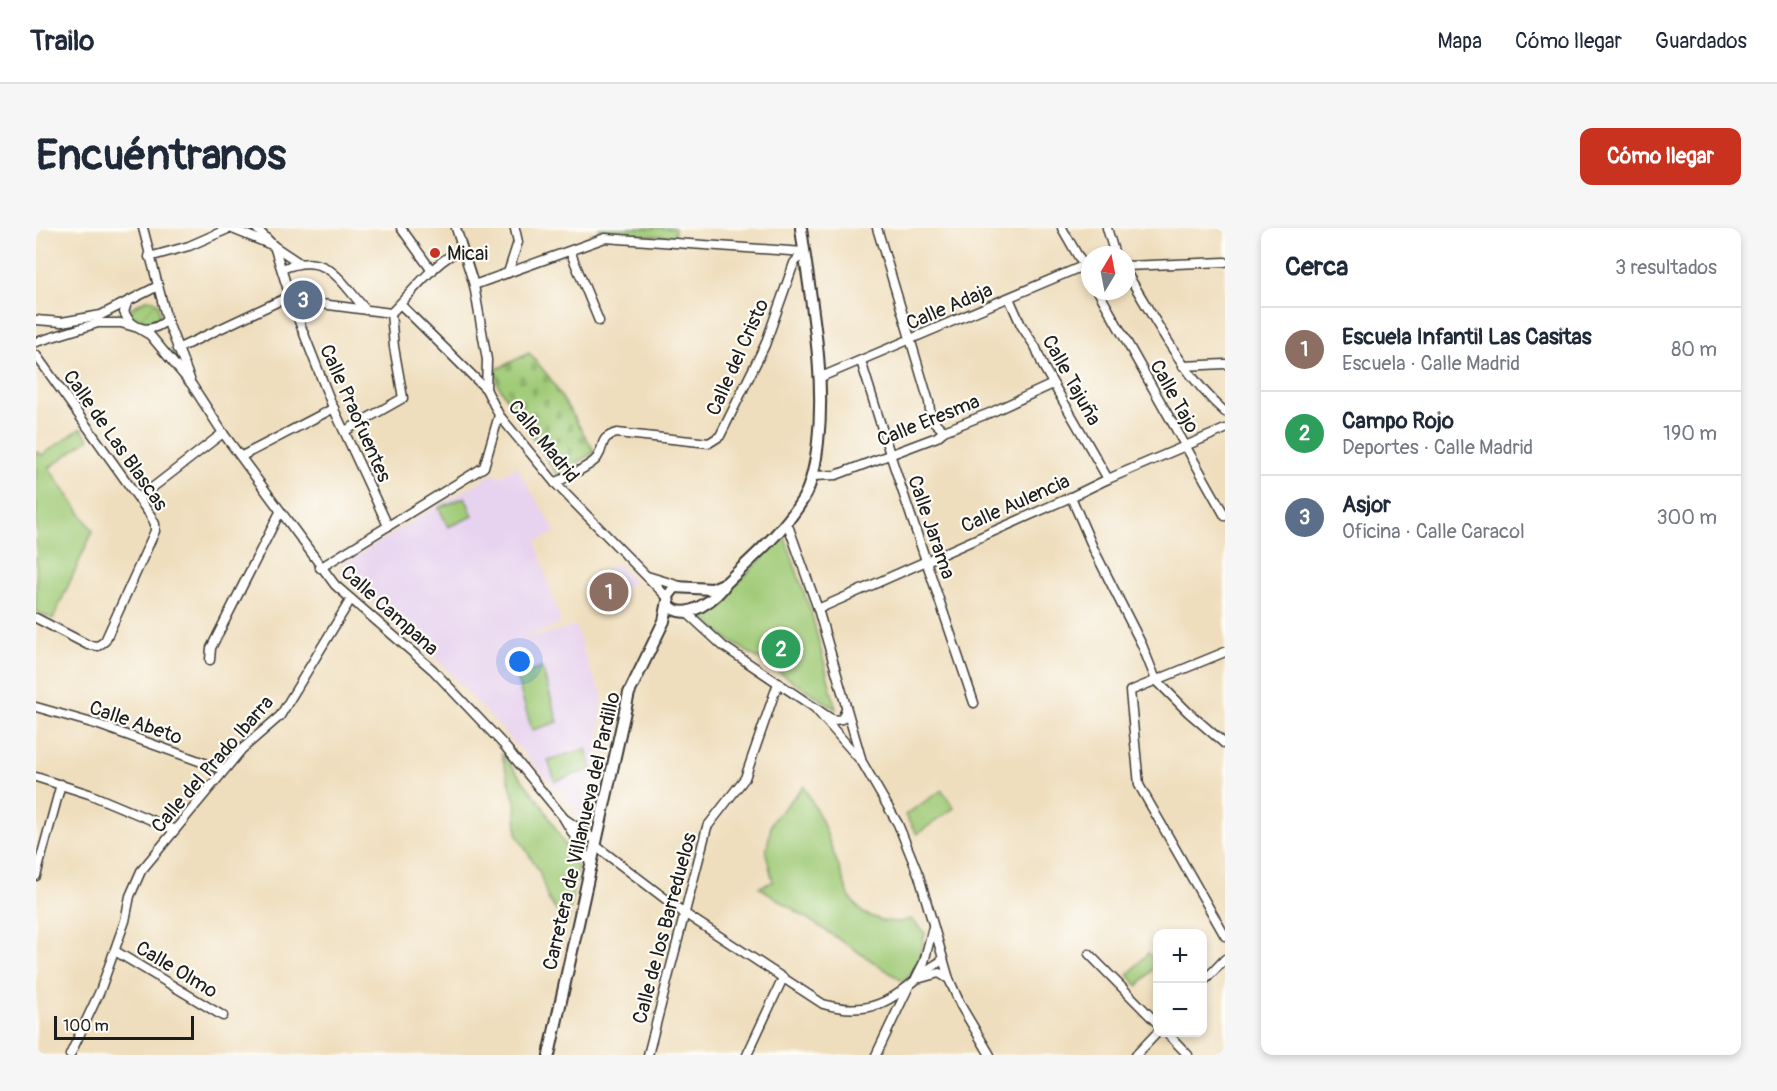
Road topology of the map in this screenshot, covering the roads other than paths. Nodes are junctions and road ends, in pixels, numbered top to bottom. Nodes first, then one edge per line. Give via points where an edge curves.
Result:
1 (143, 228) edge
2 (230, 228) edge
3 (256, 228) edge
4 (401, 228) edge
5 (456, 228) edge
6 (801, 228) edge
7 (877, 228) edge
8 (1062, 228) edge
9 (1107, 228) edge
10 (515, 229) edge
11 (247, 231) edge
12 (274, 246) junction
13 (1110, 246) edge
14 (462, 250) junction
15 (570, 251) junction
16 (804, 252) junction
17 (1081, 255) edge
18 (149, 256) junction
19 (298, 262) junction
20 (1225, 262) edge
21 (1135, 266) edge
22 (1081, 267) edge
23 (282, 269) junction
24 (432, 271) junction
25 (508, 273) junction
26 (474, 285) junction
27 (158, 286) junction
28 (1135, 287) edge
29 (290, 296) junction
30 (1009, 298) junction
31 (1103, 300) edge
32 (127, 303) junction
33 (400, 304) junction
34 (293, 306) junction
35 (366, 310) junction
36 (391, 314) junction
37 (36, 320) edge
38 (167, 320) junction
39 (599, 321) dead end
40 (138, 328) junction
41 (910, 341) junction
42 (36, 342) edge
43 (177, 349) junction
44 (36, 355) edge
45 (861, 361) junction
46 (1225, 364) edge
47 (1184, 366) junction
48 (821, 377) junction
49 (1053, 384) junction
50 (192, 385) junction
51 (486, 389) junction
52 (334, 408) junction
53 (1225, 412) edge
54 (499, 415) junction
55 (1225, 429) edge
56 (345, 431) junction
57 (944, 431) junction
58 (223, 434) junction
59 (1184, 446) junction
60 (890, 454) junction
61 (242, 456) junction
62 (813, 476) junction
63 (1108, 478) junction
64 (555, 483) junction
65 (1071, 497) junction
66 (139, 498) junction
67 (280, 512) junction
68 (1225, 516) edge
69 (786, 523) junction
70 (388, 526) junction
71 (926, 561) junction
72 (320, 568) junction
73 (646, 576) junction
74 (726, 583) junction
75 (688, 587) junction
76 (351, 598) junction
77 (668, 599) junction
78 (818, 609) junction
79 (686, 611) junction
80 (36, 618) edge
81 (664, 621) junction
82 (1225, 651) edge
83 (210, 660) dead end
84 (1156, 680) junction
85 (778, 683) junction
86 (974, 703) dead end
87 (36, 707) edge
88 (814, 707) junction
89 (846, 709) junction
90 (1225, 744) edge
91 (862, 762) junction
92 (224, 770) junction
93 (36, 777) edge
94 (61, 784) junction
95 (562, 817) junction
96 (175, 830) junction
97 (597, 844) junction
98 (592, 866) junction
99 (36, 876) edge
100 (684, 913) junction
101 (933, 925) junction
102 (1225, 936) edge
103 (115, 951) junction
104 (1089, 954) dead end
105 (942, 959) junction
106 (1225, 959) edge
107 (924, 962) junction
108 (783, 978) junction
109 (949, 979) junction
110 (1207, 979) edge
111 (912, 983) junction
112 (879, 1005) junction
113 (223, 1016) dead end
114 (896, 1017) junction
115 (1153, 1019) edge
116 (1153, 1037) edge
117 (1171, 1037) edge
118 (70, 1055) edge
119 (549, 1055) edge
120 (648, 1055) edge
121 (747, 1055) edge
122 (876, 1055) edge
123 (990, 1055) edge
124 (1136, 1055) edge
125 (1188, 1055) edge

1 - 18 street
2 - 11 street
2 - 18 street via 189,246
3 - 12 street
4 - 24 street
5 - 14 street, Calle Madrid
6 - 16 street
7 - 41 street
8 - 17 street
9 - 13 street
10 - 25 street via 518,242
11 - 12 street
12 - 19 street
12 - 23 street, Calle Praofuentes
14 - 24 street
14 - 26 street, Calle Madrid
15 - 16 street via 605,238
15 - 25 street
15 - 39 street
16 - 48 street
16 - 64 street, Calle del Cristo via 794,263 765,345 720,436 709,443 617,433 602,443 596,460
18 - 27 street
19 - 23 street
19 - 35 street via 317,263 333,273
20 - 21 street
22 - 30 street, Calle Adaja
23 - 29 street, Calle Praofuentes
24 - 33 street
25 - 26 street
26 - 51 street, Calle Madrid via 487,360
27 - 32 street
27 - 38 street
28 - 47 street
29 - 34 street, Calle Praofuentes
29 - 43 street
30 - 41 street, Calle Adaja
30 - 49 street, Calle Tajuña
31 - 59 street, Calle Tajo
32 - 37 street via 100,315 62,322
32 - 40 street via 127,320
33 - 36 street
33 - 51 street
34 - 35 street via 321,304
34 - 52 street, Calle Praofuentes
35 - 36 street
36 - 56 street via 404,398
38 - 40 street via 155,329
38 - 43 street
40 - 42 street via 98,323
40 - 50 street via 150,335
41 - 45 street, Calle Adaja
41 - 57 street via 931,419
43 - 50 street
44 - 66 street, Calle de Las Blascas
45 - 48 street, Calle Adaja
45 - 60 street, Calle Jarama
46 - 47 street
47 - 53 street
48 - 62 street via 821,419
49 - 57 street, Calle Eresma
49 - 63 street, Calle Tajuña
50 - 58 street, Calle Campana
51 - 54 street, Calle Madrid
52 - 56 street, Calle Praofuentes
52 - 61 street
54 - 64 street, Calle Madrid
54 - 70 street via 484,467
55 - 59 street, Calle Aulencia
56 - 70 street, Calle Praofuentes
57 - 60 street, Calle Eresma
58 - 61 street, Calle Campana
58 - 66 street
59 - 63 street, Calle Aulencia
59 - 68 street, Calle Tajo
60 - 62 street, Calle Eresma via 836,475
60 - 71 street, Calle Jarama
61 - 67 street, Calle Campana
62 - 69 street via 804,498
63 - 65 street, Calle Aulencia
64 - 73 street, Calle Madrid
65 - 71 street, Calle Aulencia
65 - 84 street
66 - 80 street, Calle de Las Blascas via 155,524 155,531 105,641 98,646 88,645
67 - 72 street, Calle Campana
67 - 83 street via 211,648
69 - 74 street
69 - 78 street
70 - 72 street
71 - 78 street, Calle Aulencia
71 - 86 street, Calle Jarama
72 - 76 street, Calle Campana
73 - 75 street
73 - 77 street, Calle Madrid
74 - 75 street via 712,589
74 - 79 street via 709,601
75 - 77 street via 673,588
75 - 79 street via 698,598 696,605
76 - 92 street, Calle del Prado Ibarra via 280,716
76 - 95 street, Calle Campana via 433,670 503,744
77 - 79 street via 672,609
77 - 81 street, Carretera de Villanueva del Pardillo
78 - 89 street
79 - 81 street
79 - 85 street via 723,646
81 - 97 street, Carretera de Villanueva del Pardillo via 629,693
82 - 84 street
84 - 90 street
84 - 102 street via 1130,691 1139,785
85 - 88 street
85 - 100 street, Calle de los Barreduelos via 745,778 707,827
87 - 92 street, Calle Abeto
88 - 89 street via 835,720 843,717
88 - 91 street
89 - 91 street
91 - 101 street via 898,824
92 - 96 street, Calle del Prado Ibarra
93 - 94 street
94 - 96 street
94 - 99 street
95 - 97 street
95 - 98 street
96 - 103 street, Calle del Prado Ibarra via 141,871
97 - 98 street, Carretera de Villanueva del Pardillo
97 - 100 street
98 - 119 street, Carretera de Villanueva del Pardillo
100 - 108 street
100 - 120 street, Calle de los Barreduelos
101 - 105 street
101 - 107 street
103 - 113 street, Calle Olmo
103 - 118 street, Calle del Prado Ibarra
104 - 115 street
105 - 107 street via 934,957
105 - 109 street
105 - 111 street
106 - 110 street
107 - 111 street
108 - 112 street via 823,1004 856,1010
108 - 121 street
109 - 111 street via 939,973
109 - 123 street
111 - 112 street
111 - 114 street
112 - 114 street
114 - 122 street
116 - 124 street
117 - 125 street

